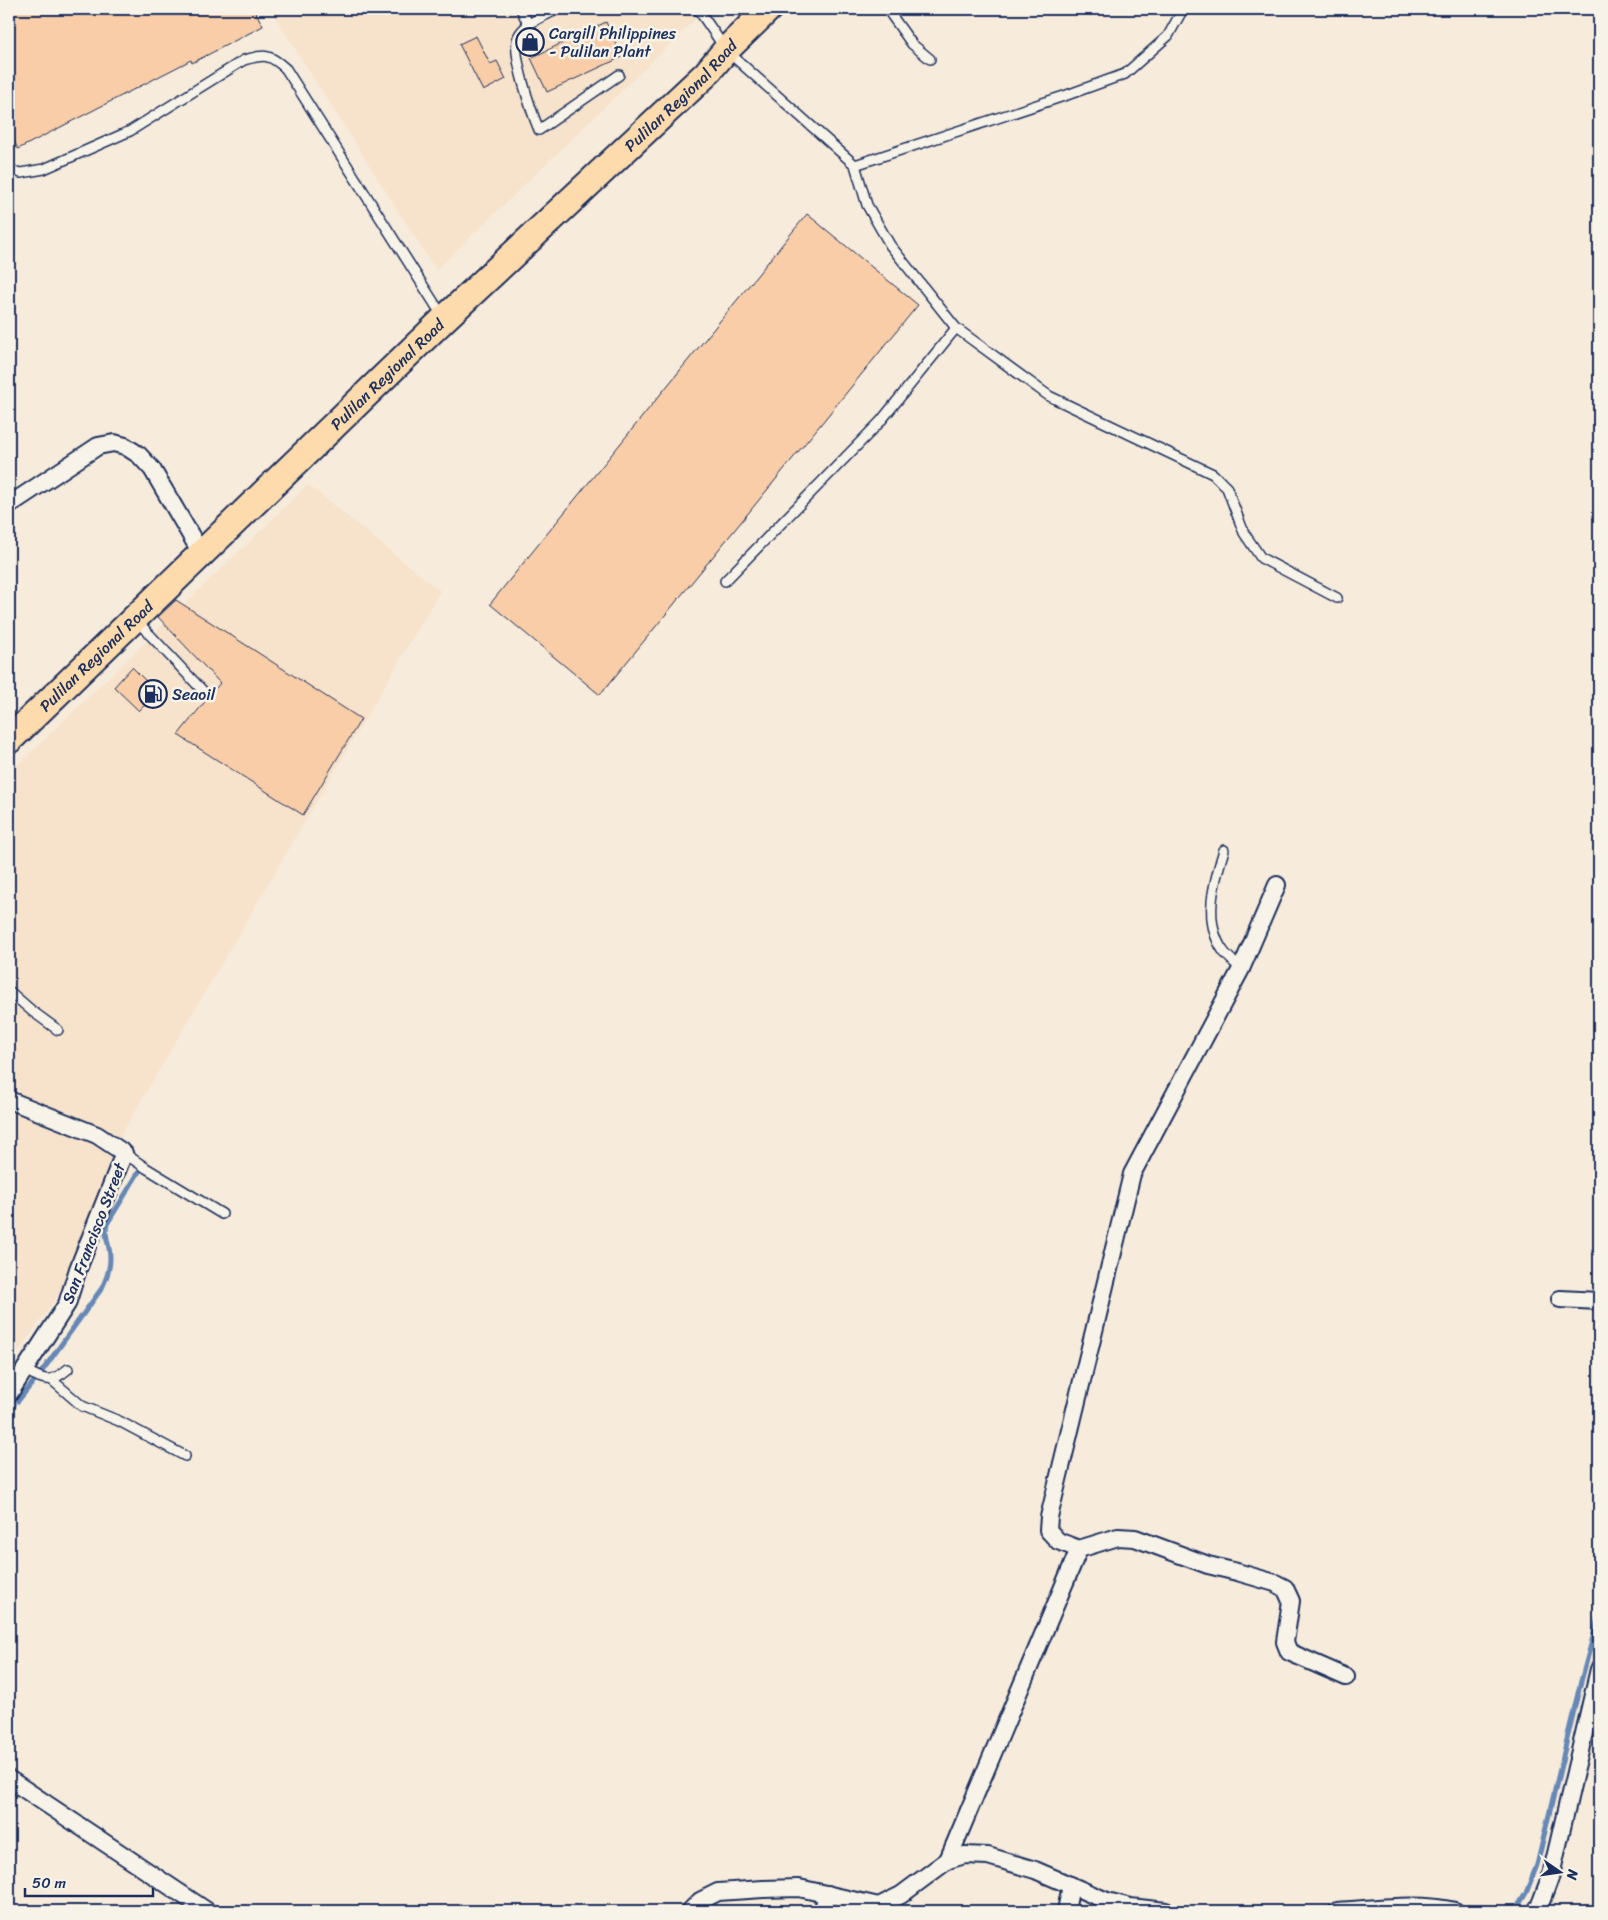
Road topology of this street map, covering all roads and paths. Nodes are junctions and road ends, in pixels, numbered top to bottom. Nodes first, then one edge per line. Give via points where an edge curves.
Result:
1 (521, 9) edge
2 (558, 9) edge
3 (698, 9) edge
4 (768, 9) edge
5 (887, 9) edge
6 (1183, 9) edge
7 (528, 24) junction
8 (726, 50) junction
9 (930, 59) dead end
10 (619, 75) dead end
11 (855, 166) junction
12 (9, 170) edge
13 (444, 319) junction
14 (956, 328) junction
15 (9, 505) edge
16 (201, 553) junction
17 (725, 581) dead end
18 (1337, 598) dead end
19 (135, 619) junction
20 (204, 692) dead end
21 (9, 740) edge
22 (1224, 850) dead end
23 (1277, 885) dead end
24 (1241, 969) junction
25 (9, 991) edge
26 (58, 1030) dead end
27 (9, 1100) edge
28 (124, 1153) junction
29 (222, 1214) dead end
30 (1560, 1299) dead end
31 (1599, 1300) edge
32 (68, 1369) dead end
33 (25, 1370) junction
34 (52, 1380) junction
35 (9, 1394) edge
36 (185, 1456) dead end
37 (1079, 1549) junction
38 (1599, 1668) edge
39 (1346, 1676) dead end
40 (9, 1779) edge
41 (948, 1860) junction
42 (1071, 1886) junction
43 (828, 1894) junction
44 (207, 1911) edge
45 (690, 1911) edge
46 (822, 1911) edge
47 (1066, 1911) edge
48 (1166, 1911) edge
49 (1337, 1911) edge
50 (1455, 1911) edge
51 (1536, 1911) edge

1 - 7 lane
2 - 7 lane
3 - 8 lane
4 - 8 main road, Pulilan Regional Road
5 - 9 lane via 912,44
6 - 11 lane via 1168,36 1125,74
7 - 10 lane via 518,38 518,49 525,93 539,130
8 - 11 lane
8 - 13 main road, Pulilan Regional Road via 706,74
11 - 14 lane via 867,205 890,245
12 - 13 lane via 21,173 44,169 130,131 244,60 258,56 274,57 286,69
13 - 16 main road, Pulilan Regional Road
14 - 17 lane via 880,422
14 - 18 lane via 1049,396 1213,474 1227,488 1244,533 1261,558
15 - 16 street via 92,449 114,443 139,455 152,469
16 - 19 main road, Pulilan Regional Road
19 - 20 lane
19 - 21 main road, Pulilan Regional Road
22 - 24 lane via 1211,906 1215,931 1224,951
23 - 24 street
24 - 37 street via 1132,1174 1049,1518 1048,1530 1058,1541
25 - 26 lane
27 - 28 street, San Francisco Street via 97,1135
28 - 29 lane
28 - 33 street, San Francisco Street via 67,1304
30 - 31 street
32 - 34 lane
33 - 34 lane
33 - 35 street, San Francisco Street
34 - 36 lane via 82,1406 119,1421
37 - 39 street via 1118,1537 1135,1538 1208,1566 1275,1583 1285,1588 1290,1600 1285,1642 1289,1652
37 - 41 street
38 - 51 street via 1551,1875
40 - 44 street
41 - 42 street via 965,1855 988,1856
41 - 43 street via 901,1895 878,1906
42 - 47 street
42 - 48 street via 1107,1901
43 - 45 street via 799,1888 718,1892 700,1901
43 - 46 street
49 - 50 street via 1403,1907

